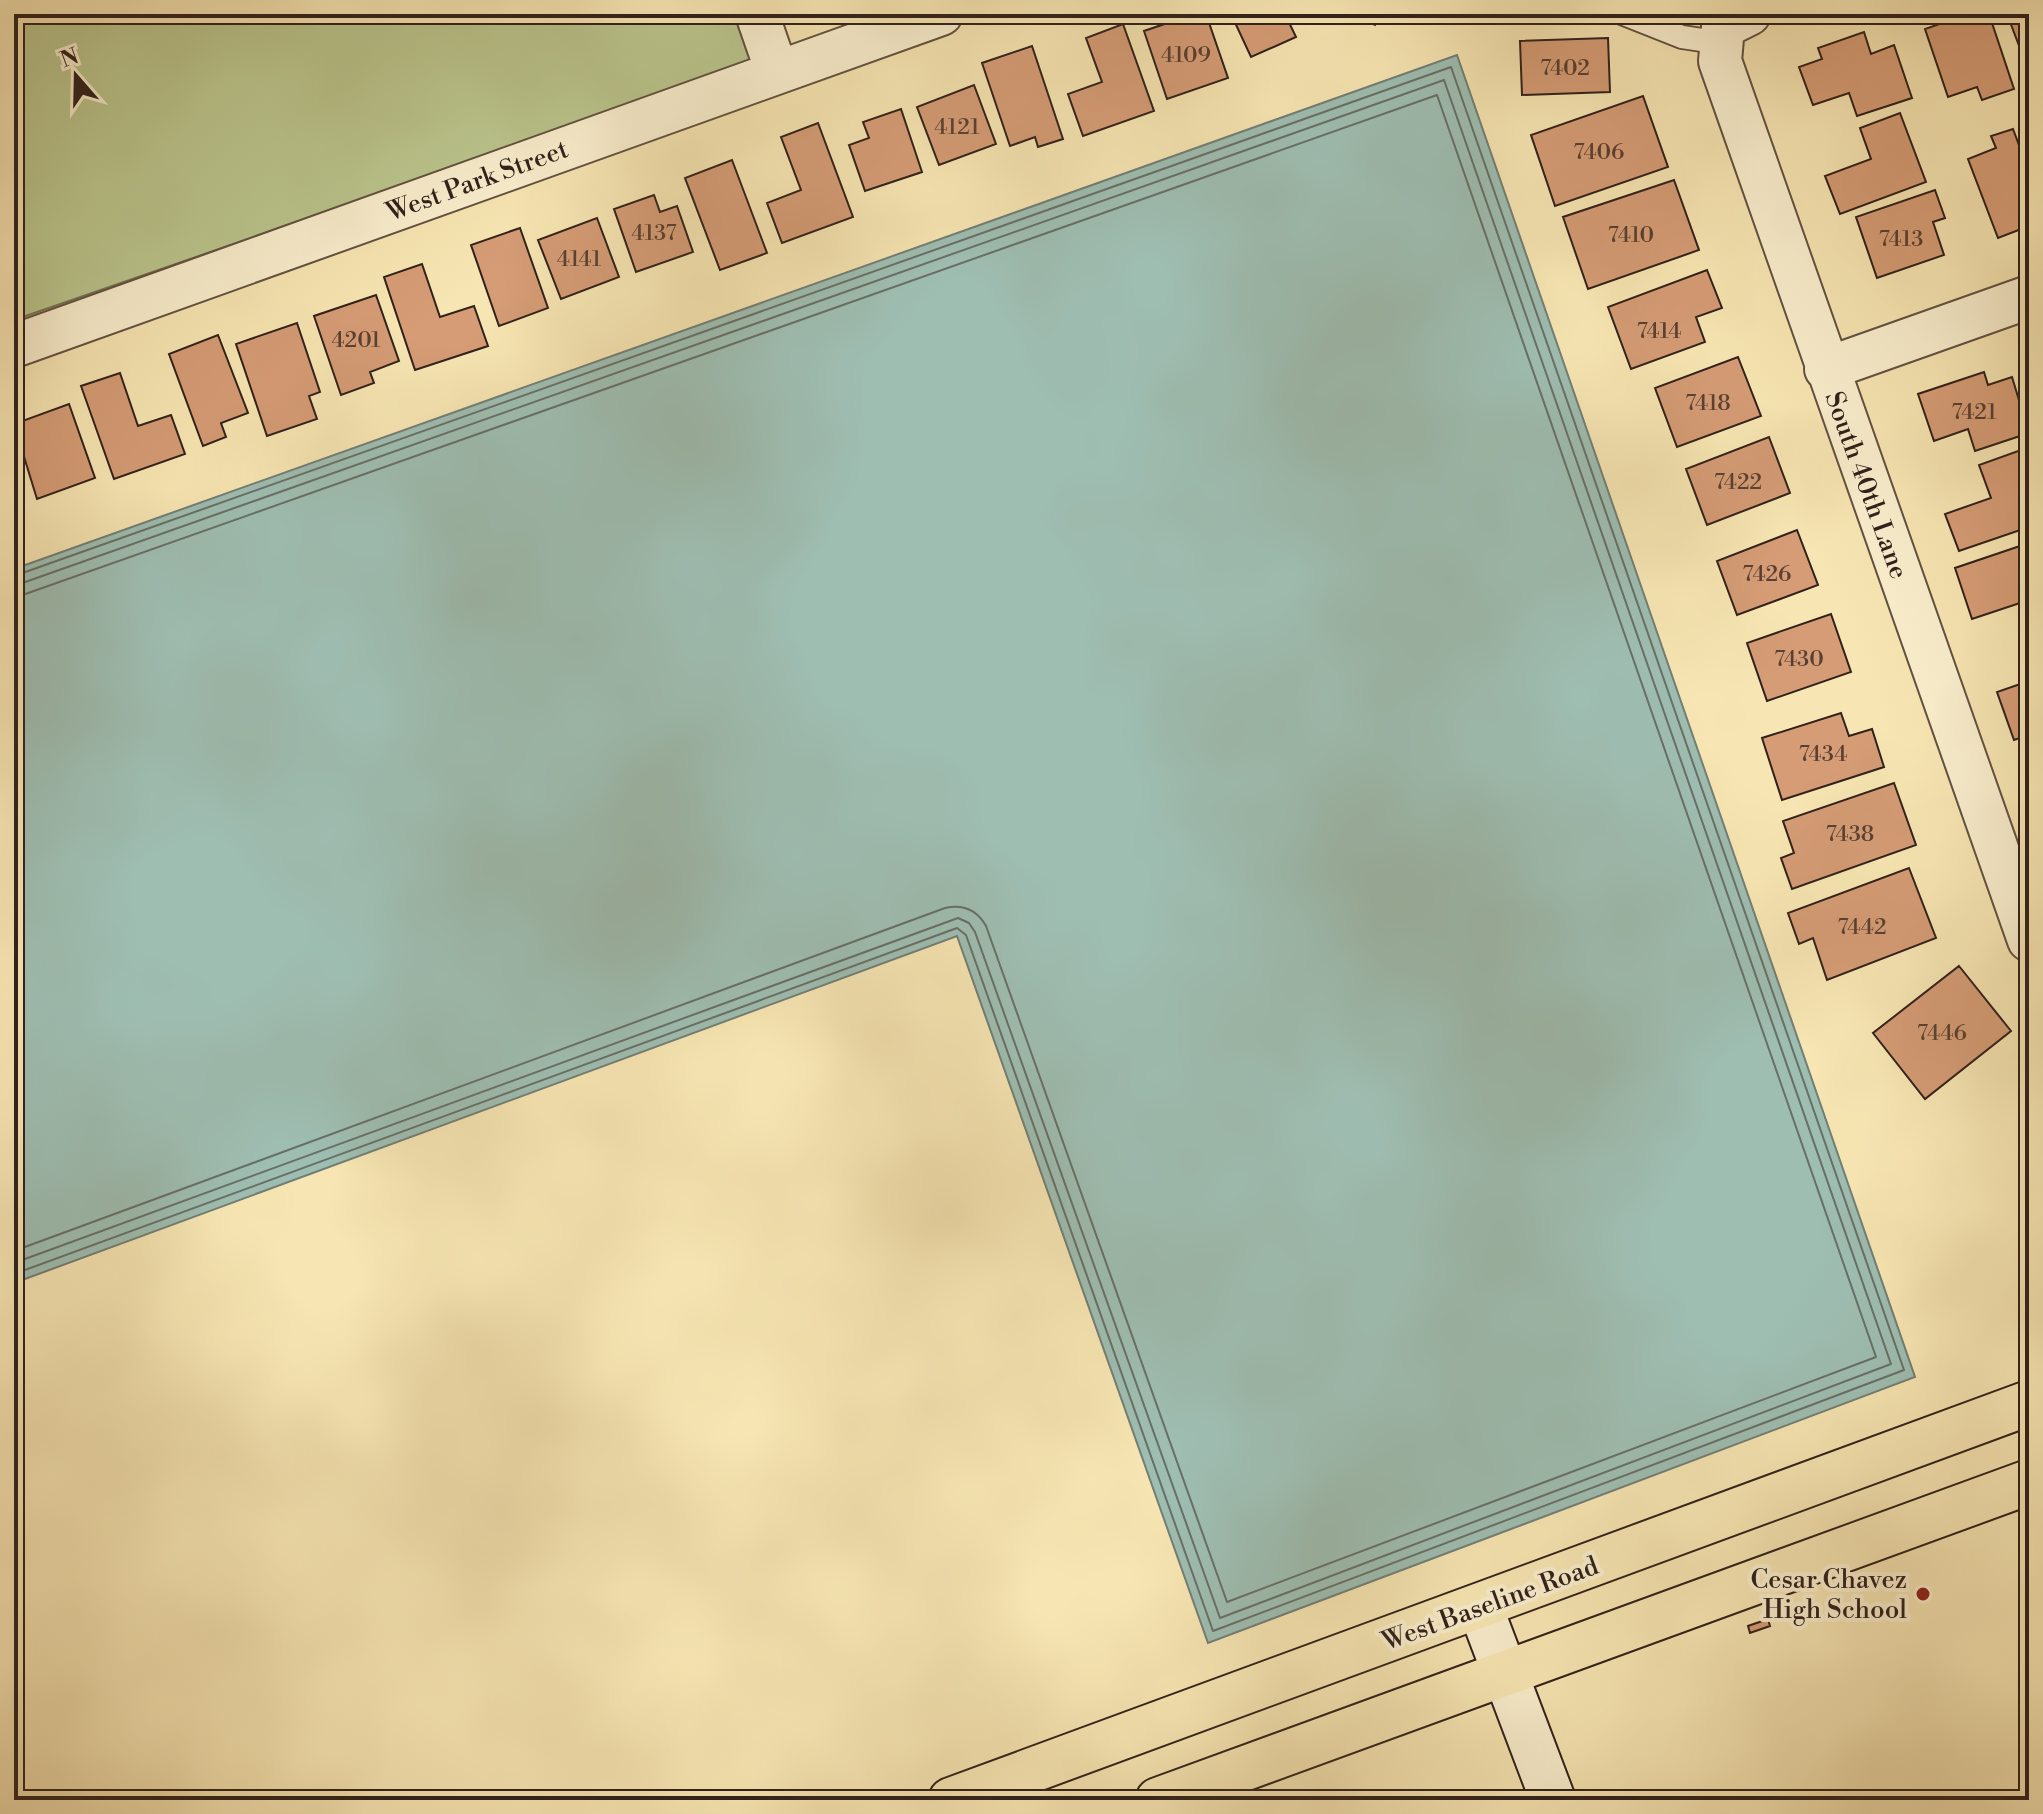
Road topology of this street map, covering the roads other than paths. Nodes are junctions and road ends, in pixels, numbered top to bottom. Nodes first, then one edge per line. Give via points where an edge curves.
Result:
1 (757, 14) edge
2 (941, 14) edge
3 (1624, 14) edge
4 (1732, 28) edge
5 (777, 72) junction
6 (2029, 297) edge
7 (14, 346) edge
8 (1826, 369) junction
9 (2029, 940) edge
10 (2029, 1403) edge
11 (2029, 1482) edge
12 (1480, 1607) junction
13 (1504, 1672) junction
14 (951, 1800) edge
15 (1158, 1800) edge
16 (1553, 1800) edge

1 - 5 street
2 - 5 street, West Park Street
3 - 4 lane via 1682,37
4 - 8 street, South 40th Lane via 1720,61
5 - 7 street, West Park Street
6 - 8 street
8 - 9 street, South 40th Lane
10 - 12 main road, West Baseline Road
11 - 13 main road
12 - 13 street
12 - 14 main road, West Baseline Road
13 - 15 main road
13 - 16 street

